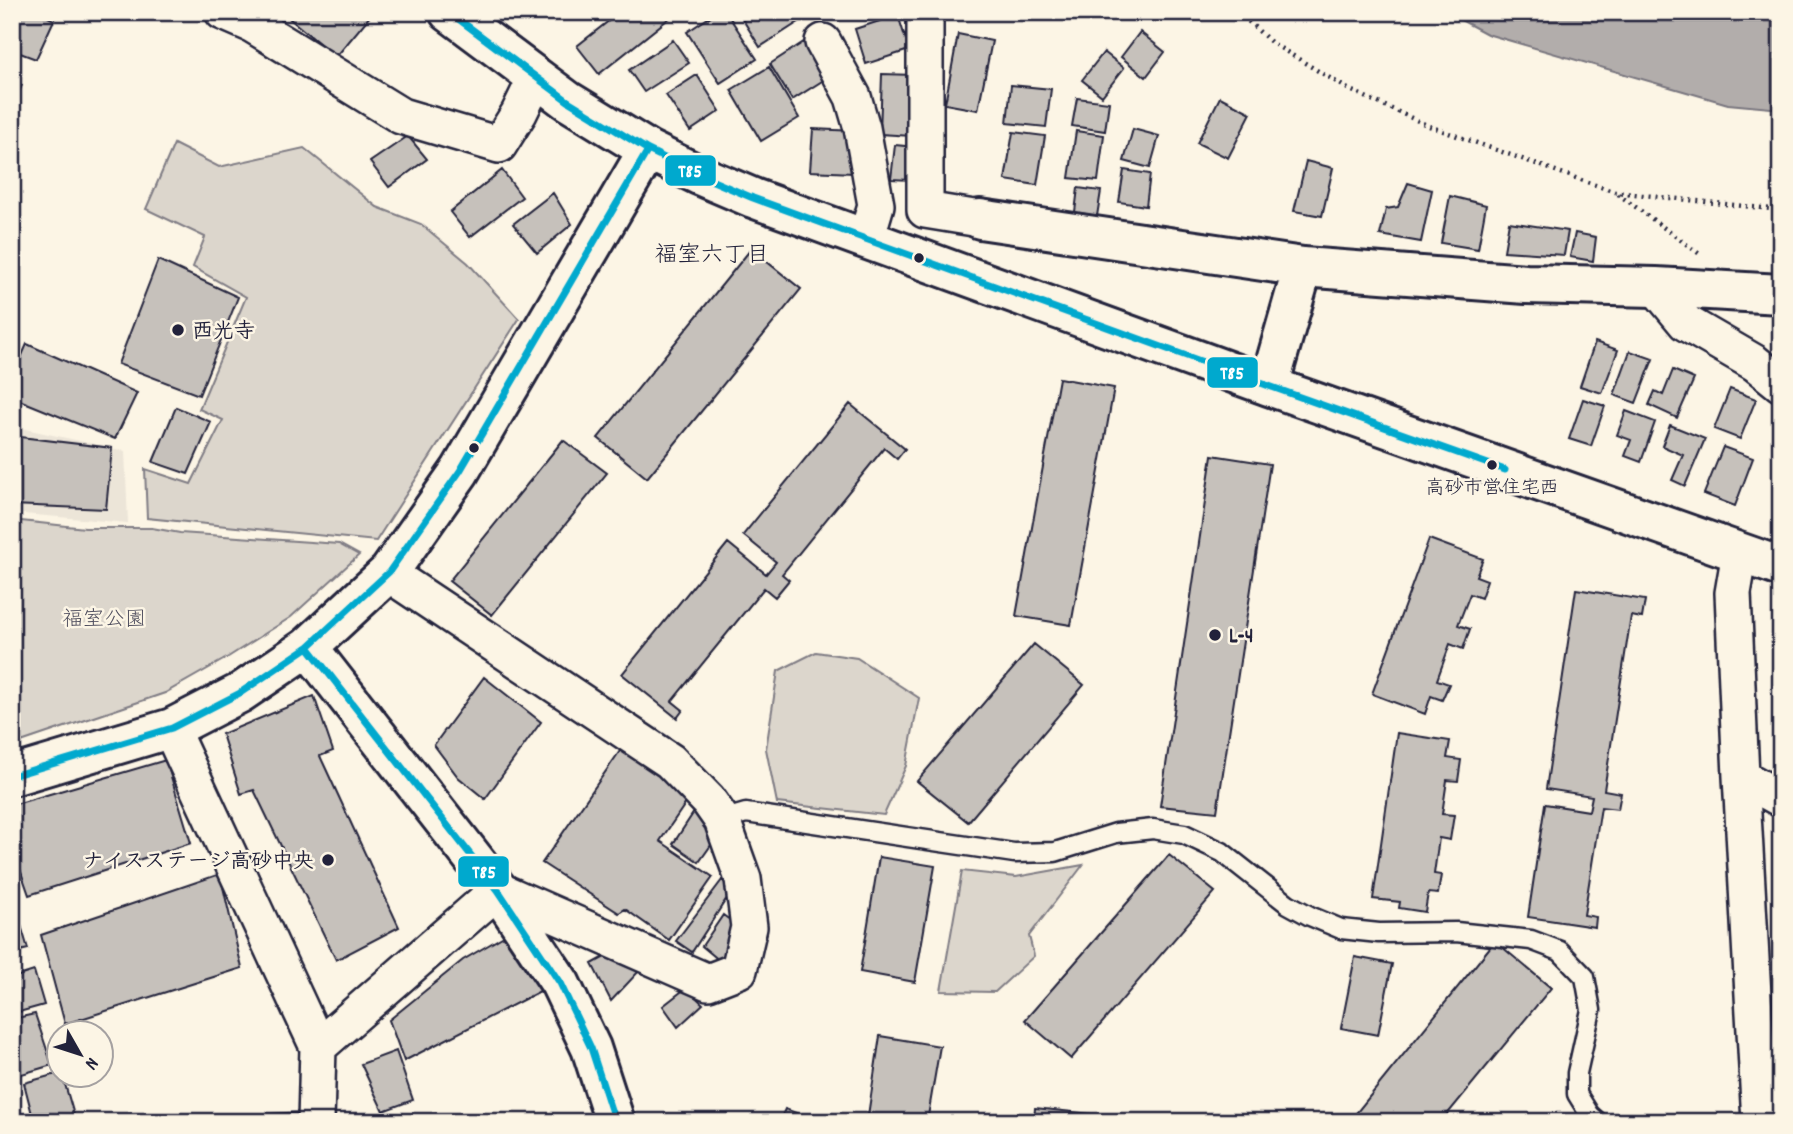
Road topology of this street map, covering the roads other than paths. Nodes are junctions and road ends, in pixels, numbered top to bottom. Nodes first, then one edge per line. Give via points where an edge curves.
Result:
1 (223, 12) edge
2 (449, 12) edge
3 (925, 12) edge
4 (823, 43) dead end
5 (536, 78) junction
6 (648, 150) junction
7 (980, 219) joint
8 (866, 239) junction
9 (1303, 268) junction
10 (1656, 287) junction
11 (1781, 294) edge
12 (1781, 384) edge
13 (1269, 386) junction
14 (1740, 552) junction
15 (1781, 567) edge
16 (389, 572) junction
17 (309, 648) junction
18 (172, 728) junction
19 (12, 776) edge
20 (1741, 777) junction
21 (1781, 799) edge
22 (722, 820) junction
23 (498, 890) junction
24 (318, 1046) junction
25 (316, 1122) edge
26 (615, 1122) edge
27 (1598, 1122) edge
28 (1760, 1122) edge

1 - 5 street via 253,25 401,116 499,145
2 - 5 street
3 - 7 street via 925,210
4 - 8 street via 853,97 862,128 876,205
5 - 6 street
6 - 8 street via 753,198
6 - 16 street via 460,471
7 - 9 street
8 - 13 street
9 - 10 street via 1526,284
9 - 13 street
10 - 11 street
10 - 12 street via 1686,323 1755,363
13 - 14 street
14 - 15 street
14 - 20 street via 1733,593
16 - 17 street
16 - 22 street via 670,761
17 - 18 street via 240,693
17 - 23 street
18 - 19 street
18 - 24 street
20 - 21 street
20 - 28 street
22 - 23 street via 743,879 748,927 739,970 708,982
22 - 27 lane via 747,813 1014,853 1055,852 1115,833 1153,829 1184,834 1222,852 1288,904 1341,929 1456,932 1531,940 1560,951 1585,977 1591,1010 1577,1094
23 - 24 street
23 - 26 street via 560,983 591,1048
24 - 25 street

